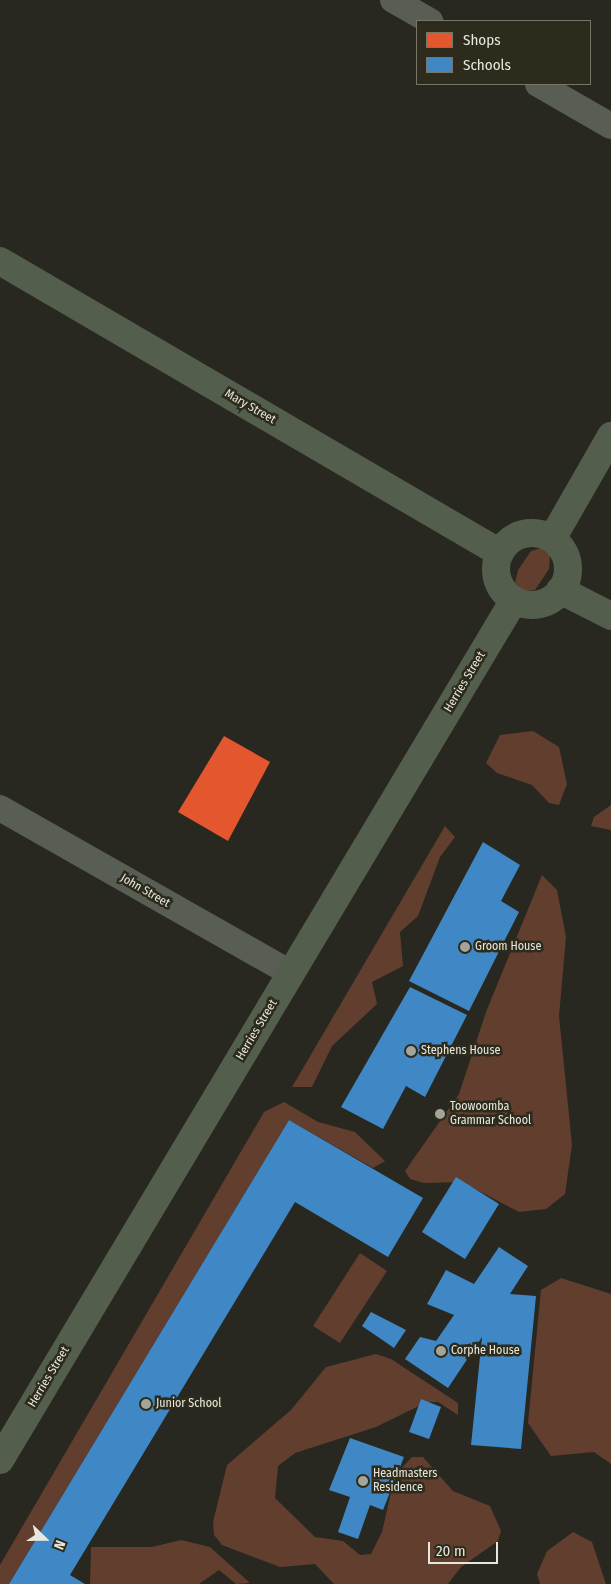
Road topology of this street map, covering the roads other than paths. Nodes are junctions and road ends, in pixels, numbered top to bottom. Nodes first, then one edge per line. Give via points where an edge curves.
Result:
1 (393, 0) edge
2 (428, 20) edge
3 (540, 85) edge
4 (611, 126) edge
5 (0, 261) edge
6 (611, 436) edge
7 (552, 538) junction
8 (500, 553) junction
9 (560, 590) junction
10 (514, 600) junction
11 (611, 616) edge
12 (0, 808) edge
13 (290, 973) junction
14 (0, 1460) edge

1 - 2 street
3 - 4 street
5 - 8 main road, Mary Street
6 - 7 main road
7 - 8 main road via 527,534 512,540
7 - 9 main road via 568,563
8 - 10 main road via 497,574
9 - 10 main road via 544,604
9 - 11 main road
10 - 13 main road, Herries Street
12 - 13 street, John Street
13 - 14 main road, Herries Street

